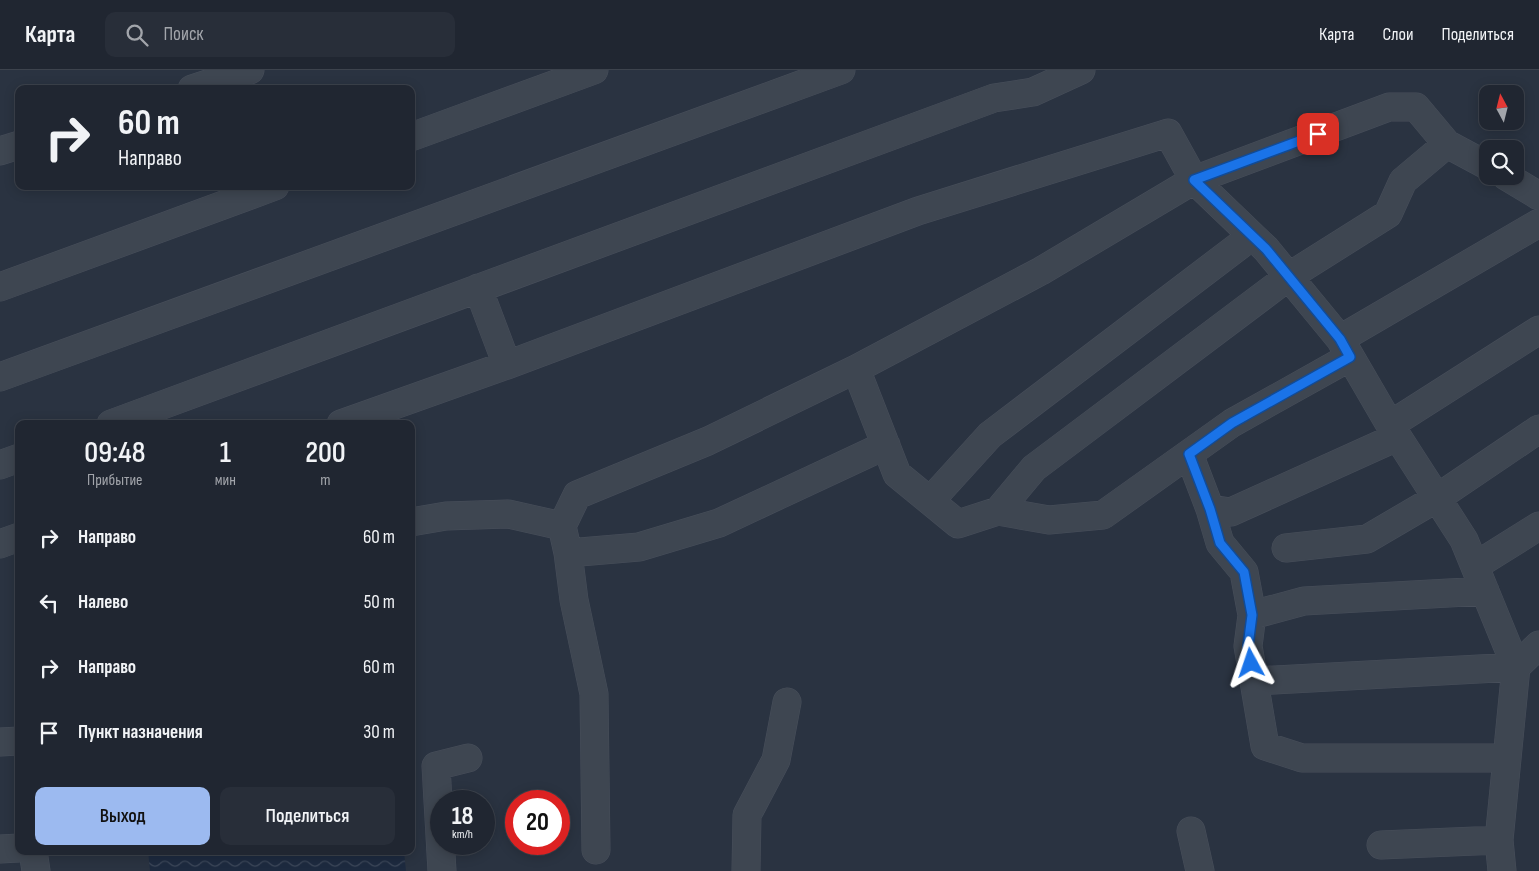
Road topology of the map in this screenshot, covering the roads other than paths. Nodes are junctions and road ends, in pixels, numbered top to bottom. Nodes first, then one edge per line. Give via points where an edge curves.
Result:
1 (250, 70) edge
2 (594, 70) edge
3 (841, 70) edge
4 (1081, 70) edge
5 (204, 85) edge
6 (415, 135) edge
7 (1447, 144) junction
8 (15, 146) edge
9 (0, 151) edge
10 (1479, 161) edge
11 (1194, 180) junction
12 (1521, 185) edge
13 (264, 190) edge
14 (1539, 196) edge
15 (1539, 223) edge
16 (1252, 236) junction
17 (1288, 277) junction
18 (0, 287) edge
19 (478, 288) junction
20 (1539, 330) edge
21 (1345, 348) junction
22 (507, 365) junction
23 (856, 369) junction
24 (0, 377) edge
25 (122, 420) edge
26 (352, 420) edge
27 (1539, 429) edge
28 (1393, 431) junction
29 (886, 445) junction
30 (1189, 454) junction
31 (15, 459) edge
32 (0, 465) edge
33 (1437, 498) junction
34 (930, 501) junction
35 (1210, 509) junction
36 (998, 511) junction
37 (415, 521) edge
38 (562, 526) junction
39 (1539, 526) edge
40 (15, 538) edge
41 (0, 544) edge
42 (1286, 548) dead end
43 (568, 553) junction
44 (1475, 566) junction
45 (1485, 591) junction
46 (1252, 615) junction
47 (1539, 645) edge
48 (1516, 666) junction
49 (1254, 681) junction
50 (787, 702) dead end
51 (15, 741) edge
52 (0, 742) edge
53 (468, 758) dead end
54 (1507, 758) junction
55 (1191, 830) dead end
56 (1499, 840) junction
57 (1381, 845) dead end
58 (15, 848) edge
59 (0, 849) edge
60 (596, 850) dead end
61 (34, 855) edge
62 (36, 871) edge
63 (442, 871) edge
64 (746, 871) edge
65 (1200, 871) edge
66 (1502, 871) edge

1 - 5 lane
2 - 6 lane
3 - 24 lane
4 - 19 lane via 1033,92 994,98
7 - 10 lane
7 - 11 lane via 1416,107 1389,107
7 - 17 lane via 1403,181 1388,214
8 - 9 lane
11 - 16 lane
11 - 22 lane via 1168,133 918,210
11 - 23 lane via 1041,272
12 - 14 lane
13 - 18 lane
15 - 21 lane
16 - 17 lane
16 - 34 lane via 990,435
17 - 21 lane
17 - 36 lane via 1034,468
19 - 22 lane
19 - 25 lane
20 - 28 lane
21 - 28 lane
21 - 30 lane
22 - 26 lane
23 - 29 lane
23 - 38 lane via 708,441 577,495
27 - 33 lane
28 - 33 lane
28 - 35 lane via 1231,512
29 - 34 lane via 897,474
29 - 43 lane via 719,523 639,547
30 - 35 lane
30 - 36 lane via 1102,515 1049,520
31 - 32 lane
33 - 42 lane via 1367,539
33 - 44 lane via 1464,540
34 - 36 lane via 958,524
35 - 46 lane via 1220,543 1244,572
37 - 38 lane via 446,516 508,514
38 - 43 lane
39 - 44 lane
40 - 41 lane
43 - 60 lane via 574,600 594,694
44 - 45 lane
45 - 46 lane via 1304,601
45 - 48 lane
46 - 49 lane via 1248,646
47 - 48 lane
48 - 49 lane
48 - 54 lane
49 - 54 lane via 1265,746 1302,758
50 - 64 lane via 776,760 747,815
51 - 52 lane
53 - 63 lane via 436,766
54 - 56 lane
55 - 65 lane
56 - 57 lane
56 - 66 lane
58 - 59 lane
61 - 62 lane

